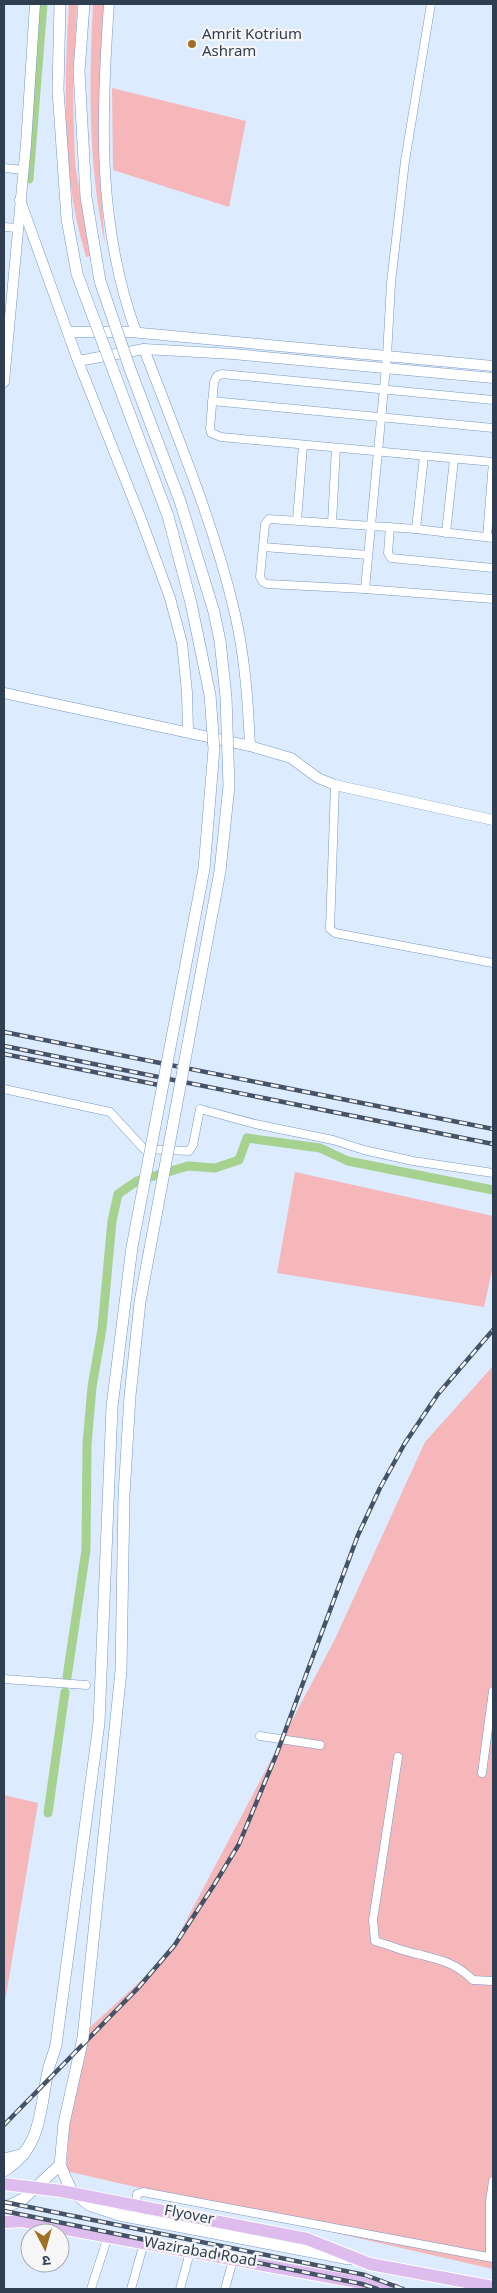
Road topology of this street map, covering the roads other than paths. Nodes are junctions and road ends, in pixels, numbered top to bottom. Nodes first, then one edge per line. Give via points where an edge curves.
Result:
1 (35, 4) edge
2 (60, 4) edge
3 (84, 4) edge
4 (110, 4) edge
5 (430, 4) edge
6 (4, 168) edge
7 (23, 170) junction
8 (20, 200) junction
9 (4, 227) edge
10 (18, 228) junction
11 (68, 332) junction
12 (136, 332) junction
13 (144, 349) junction
14 (387, 356) junction
15 (78, 361) junction
16 (4, 366) edge
17 (493, 366) edge
18 (386, 368) junction
19 (493, 378) edge
20 (4, 382) edge
21 (384, 389) junction
22 (493, 400) edge
23 (212, 401) junction
24 (381, 418) junction
25 (493, 428) edge
26 (303, 445) junction
27 (336, 448) junction
28 (378, 452) junction
29 (424, 456) junction
30 (454, 459) junction
31 (493, 462) edge
32 (297, 520) junction
33 (332, 523) junction
34 (371, 525) junction
35 (390, 527) junction
36 (416, 529) junction
37 (446, 533) junction
38 (490, 538) edge
39 (263, 546) junction
40 (368, 555) junction
41 (493, 568) edge
42 (365, 589) junction
43 (493, 599) edge
44 (4, 693) edge
45 (188, 732) junction
46 (250, 746) junction
47 (335, 785) junction
48 (493, 820) edge
49 (493, 964) edge
50 (4, 1089) edge
51 (493, 1173) edge
52 (4, 1680) edge
53 (86, 1685) dead end
54 (493, 1691) edge
55 (260, 1736) dead end
56 (320, 1744) dead end
57 (398, 1757) dead end
58 (482, 1773) dead end
59 (493, 1981) edge
60 (24, 2154) junction
61 (4, 2159) edge
62 (60, 2165) junction
63 (4, 2171) edge
64 (493, 2181) edge
65 (4, 2184) edge
66 (4, 2208) edge
67 (134, 2218) junction
68 (4, 2222) edge
69 (108, 2236) junction
70 (144, 2243) junction
71 (190, 2252) junction
72 (492, 2257) edge
73 (233, 2260) junction
74 (370, 2264) junction
75 (493, 2287) edge
76 (91, 2289) edge
77 (131, 2289) edge
78 (180, 2289) edge
79 (224, 2289) edge
80 (395, 2289) edge

1 - 7 street
2 - 60 main road, bridge via 58,90 67,219 78,274 168,516 191,603 210,695 214,749 204,869 132,1247 112,1407 98,1723 56,2045 49,2066 40,2121
3 - 62 main road, bridge via 79,71 86,197 100,281 180,501 214,612 226,697 229,786 220,871 140,1302 124,1495 121,1671 83,2038 64,2123
4 - 12 street via 103,119 106,193 116,271
5 - 14 street via 405,161 391,283
6 - 7 street
7 - 8 street
8 - 10 street
8 - 11 street
9 - 10 street
10 - 16 street
11 - 12 street
11 - 15 street
12 - 14 street
13 - 15 street
13 - 18 street
13 - 46 street via 186,459 225,576 242,648
14 - 17 street
14 - 18 street
15 - 45 street via 170,598 182,643
16 - 20 street
18 - 19 street
18 - 21 street
21 - 22 street
21 - 23 street via 222,374 215,378
21 - 24 street
23 - 24 street
23 - 26 street via 210,430 214,435
24 - 25 street
24 - 28 street
26 - 27 street
26 - 32 street
27 - 28 street
27 - 33 street
28 - 29 street
28 - 34 street
29 - 30 street
29 - 36 street
30 - 31 street
30 - 37 street
31 - 38 street
32 - 33 street
32 - 39 street via 267,520
33 - 34 street
34 - 35 street
34 - 40 street
35 - 36 street
35 - 41 street via 388,553 391,558
36 - 37 street
37 - 38 street
39 - 40 street
39 - 42 street via 260,577 267,584
40 - 42 street
42 - 43 street
44 - 45 street
45 - 46 street
46 - 47 street via 291,758 318,778
47 - 48 street
47 - 49 street via 330,929 338,934
50 - 51 street via 110,1112 144,1149 189,1151 200,1109 397,1157
52 - 53 street
54 - 58 street
55 - 56 street
57 - 59 street via 373,1920 375,1940 445,1960 473,1980
60 - 61 main road
60 - 63 main road via 19,2162
62 - 66 main road via 24,2200
62 - 67 main road via 71,2190 89,2205
64 - 72 street via 490,2201
65 - 74 highway, Flyover, bridge via 61,2191 307,2239
67 - 72 street via 137,2194 142,2192
67 - 74 main road
68 - 69 highway, Wazirabad Road via 22,2221
69 - 70 highway, Wazirabad Road
69 - 76 street
70 - 71 highway, Wazirabad Road
70 - 77 street
71 - 73 highway, Wazirabad Road
71 - 78 street
73 - 79 street
73 - 80 highway, Wazirabad Road
74 - 75 highway

